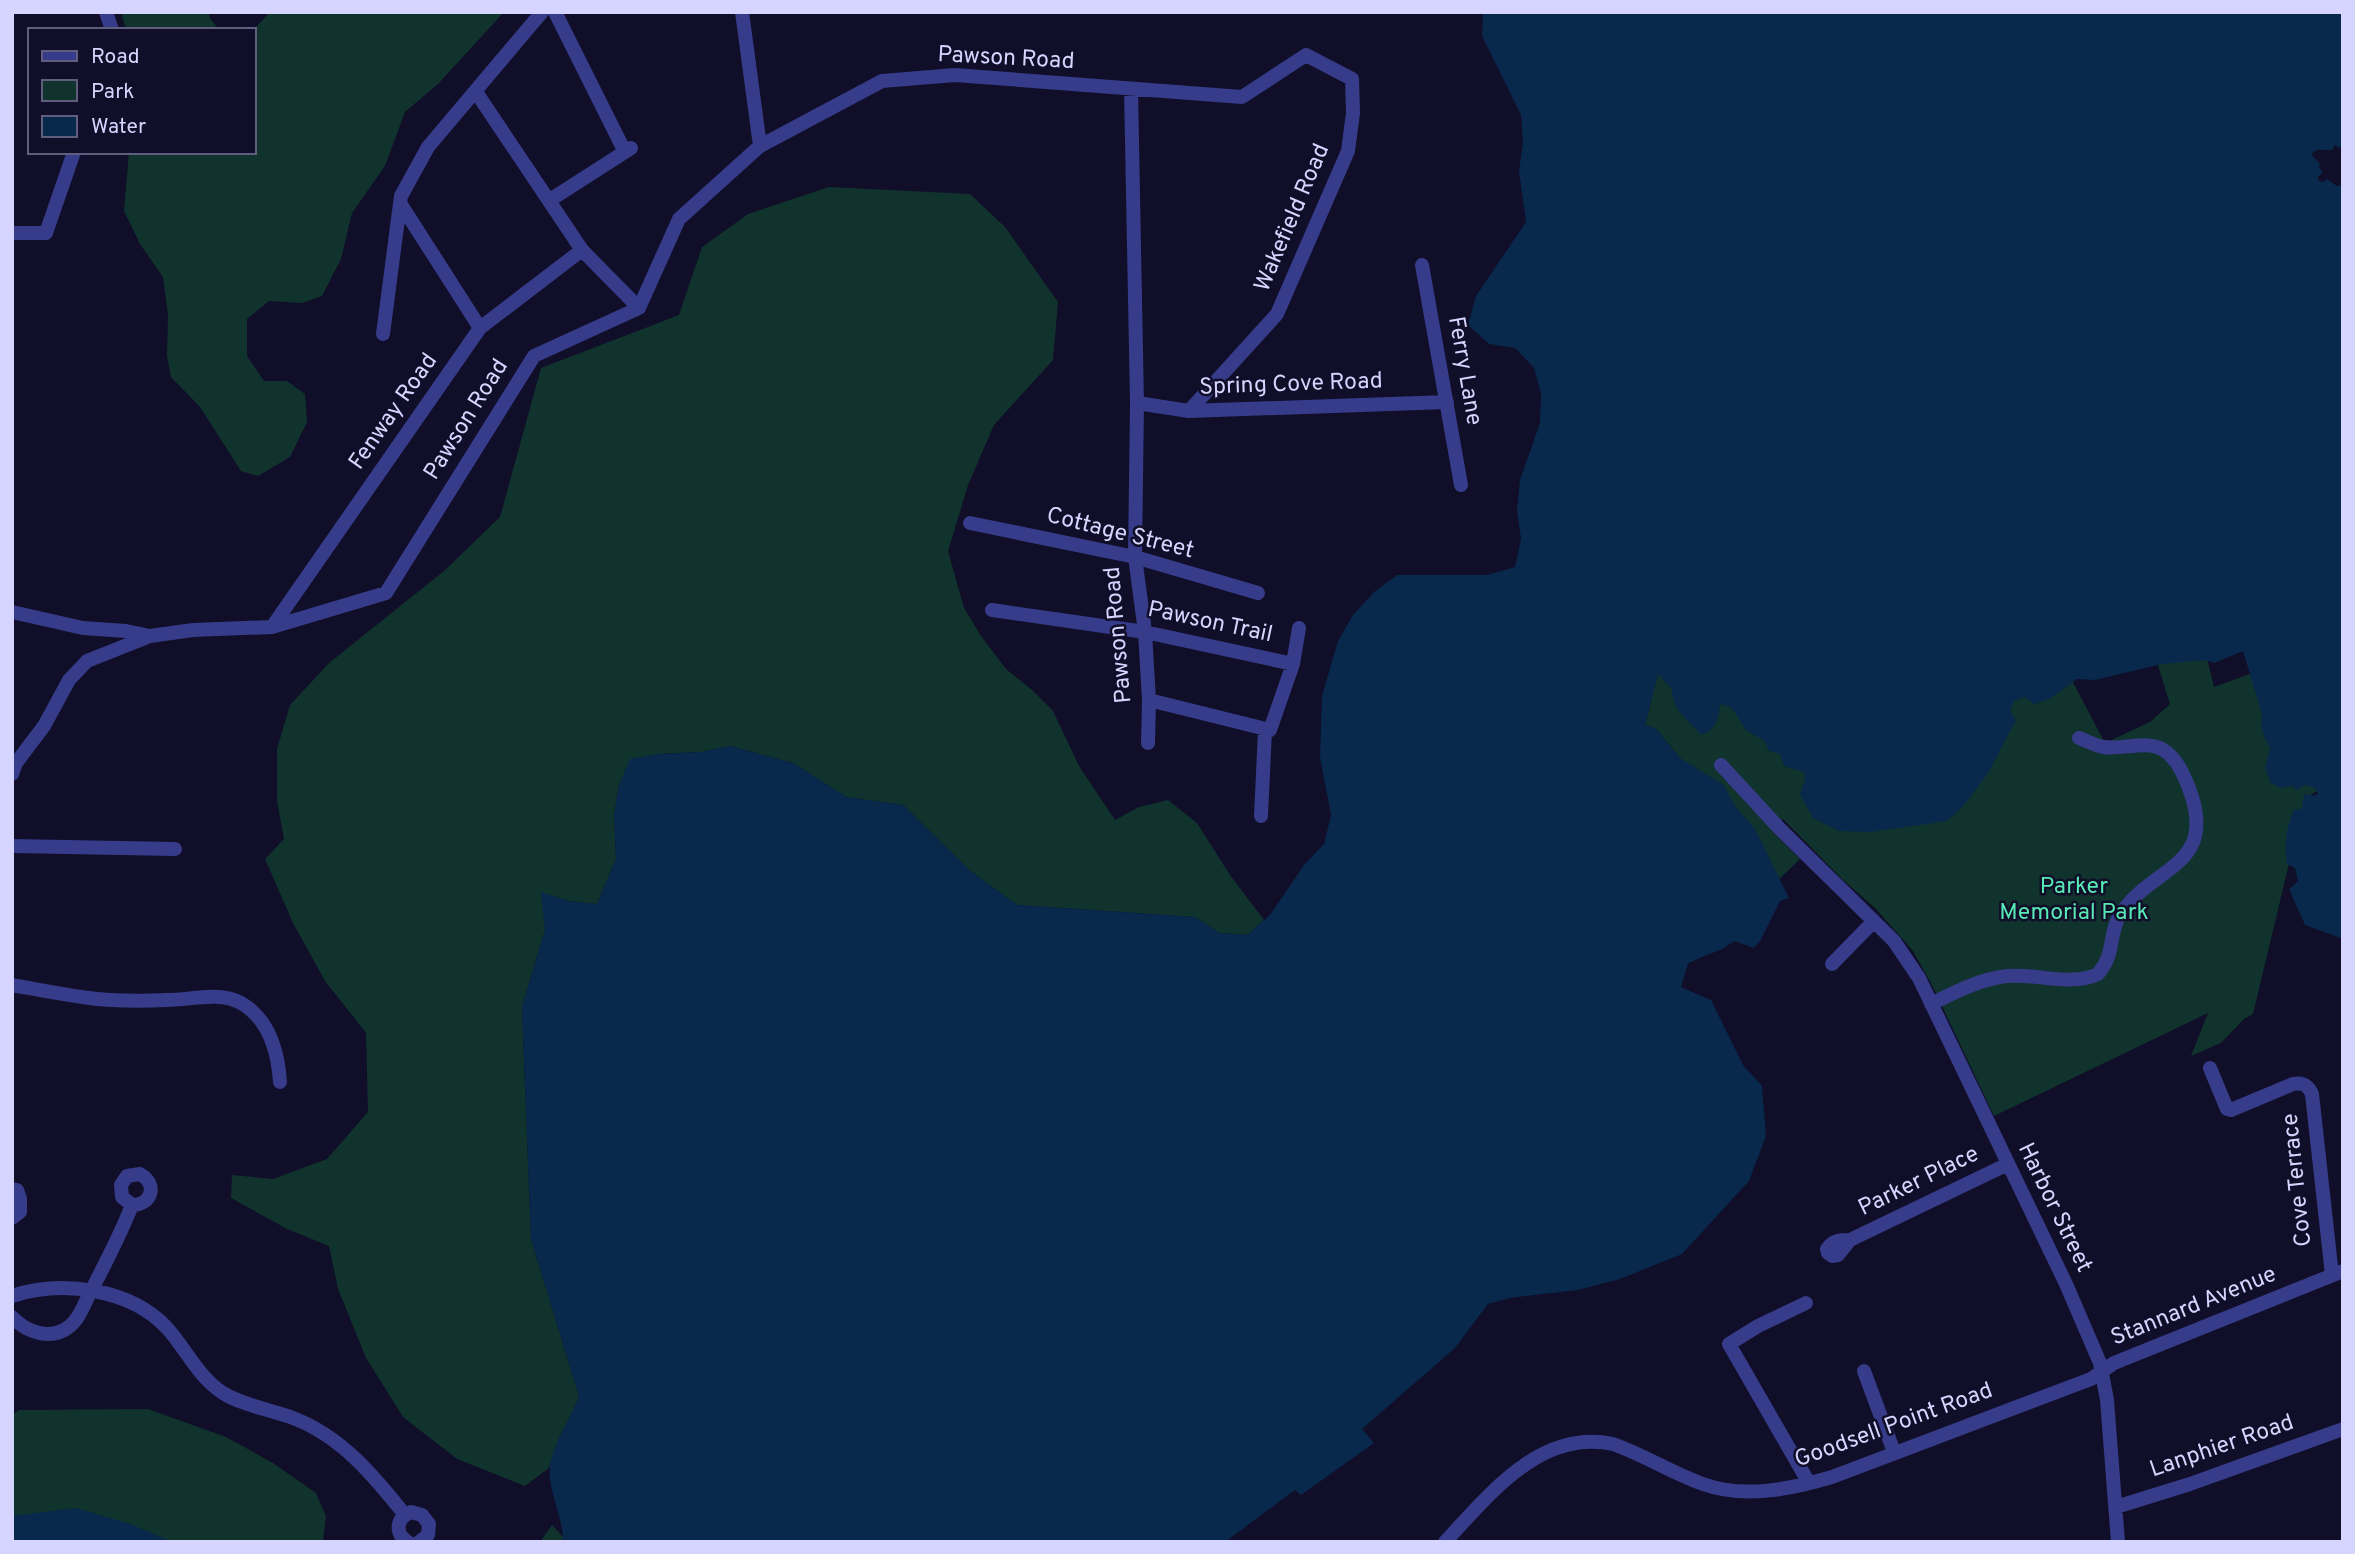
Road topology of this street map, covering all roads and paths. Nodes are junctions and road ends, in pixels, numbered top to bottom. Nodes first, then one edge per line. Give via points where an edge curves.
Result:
1 (542, 12) edge
2 (555, 12) edge
3 (742, 12) edge
4 (1131, 89) junction
5 (476, 92) junction
6 (760, 146) junction
7 (73, 154) edge
8 (550, 200) junction
9 (400, 203) junction
10 (12, 233) edge
11 (582, 250) junction
12 (1422, 265) dead end
13 (639, 308) junction
14 (480, 328) junction
15 (383, 334) dead end
16 (1447, 402) junction
17 (1137, 403) junction
18 (1189, 411) junction
19 (1461, 485) dead end
20 (970, 523) dead end
21 (1135, 557) junction
22 (1258, 593) dead end
23 (992, 610) dead end
24 (12, 612) edge
25 (272, 627) junction
26 (1299, 628) dead end
27 (1145, 632) junction
28 (150, 636) junction
29 (1293, 664) junction
30 (1149, 700) junction
31 (1265, 730) junction
32 (2079, 738) dead end
33 (1148, 743) dead end
34 (1721, 765) dead end
35 (12, 774) edge
36 (1261, 816) dead end
37 (12, 846) edge
38 (175, 849) dead end
39 (1874, 921) junction
40 (1832, 964) dead end
41 (12, 985) edge
42 (1931, 1003) junction
43 (2210, 1068) dead end
44 (280, 1082) dead end
45 (2008, 1164) junction
46 (12, 1189) edge
47 (132, 1205) dead end
48 (12, 1218) edge
49 (1850, 1240) dead end
50 (2337, 1273) edge
51 (91, 1290) junction
52 (12, 1296) edge
53 (1806, 1303) dead end
54 (12, 1317) edge
55 (1864, 1371) dead end
56 (2102, 1371) junction
57 (2343, 1429) edge
58 (1894, 1452) junction
59 (1810, 1483) junction
60 (2116, 1507) junction
61 (405, 1514) junction
62 (408, 1542) edge
63 (419, 1542) edge
64 (1446, 1542) edge
65 (2118, 1542) edge

1 - 5 street
2 - 8 street via 628,149
3 - 6 street
4 - 6 street, Pawson Road via 956,75 882,81
4 - 17 street, Pawson Road
4 - 18 street, Wakefield Road via 1242,97 1306,55 1352,79 1354,89 1348,151 1277,314
5 - 8 street
5 - 9 street via 428,146
6 - 13 street, Pawson Road via 679,219
7 - 10 street via 46,233
8 - 11 street
9 - 14 street
9 - 15 street
11 - 13 street
11 - 14 street, Fenway Road
12 - 16 street, Ferry Lane
13 - 25 street, Pawson Road via 534,356 386,593
14 - 25 street, Fenway Road
16 - 18 street, Spring Cove Road
16 - 19 street, Ferry Lane
17 - 18 street, Spring Cove Road
17 - 21 street, Pawson Road
20 - 21 street, Cottage Street
21 - 22 street, Cottage Street
21 - 27 street, Pawson Road
23 - 27 street, Pawson Trail
24 - 28 street, Pawson Road via 83,628
25 - 28 street, Pawson Road
26 - 29 street
27 - 29 street, Pawson Trail
27 - 30 street, Pawson Road
28 - 35 street via 87,661 69,680
29 - 31 street via 1270,730
30 - 31 street
30 - 33 street, Pawson Road
31 - 36 street
32 - 42 street via 2103,747 2150,745 2165,751 2178,764 2193,799 2192,849 2118,917 2110,956 2098,974 2081,979 2007,976 1968,986
34 - 39 street, Harbor Street
37 - 38 street
39 - 40 street
39 - 42 street, Harbor Street via 1905,955
41 - 44 street via 98,999 222,996 242,1004 267,1031 279,1063
42 - 45 street, Harbor Street
43 - 50 street, Cove Terrace via 2231,1110 2293,1084 2309,1088
45 - 49 street, Parker Place
45 - 56 street, Harbor Street
46 - 48 street via 20,1199 20,1212
47 - 51 street
50 - 56 street, Stannard Avenue
51 - 52 street via 46,1288
51 - 54 street via 77,1320 64,1330 36,1333
51 - 61 street via 134,1305 164,1325 204,1377 226,1395 323,1433 363,1465
53 - 59 street via 1729,1344
55 - 58 street
56 - 58 street, Goodsell Point Road via 2091,1380
56 - 60 street, Harbor Street
57 - 60 street, Lanphier Road
58 - 59 street, Goodsell Point Road
59 - 64 street, Goodsell Point Road via 1728,1490 1702,1484 1613,1444 1582,1441 1519,1468
60 - 65 street, Harbor Street
61 - 62 street via 398,1531
61 - 63 street via 417,1512 426,1519 429,1531

